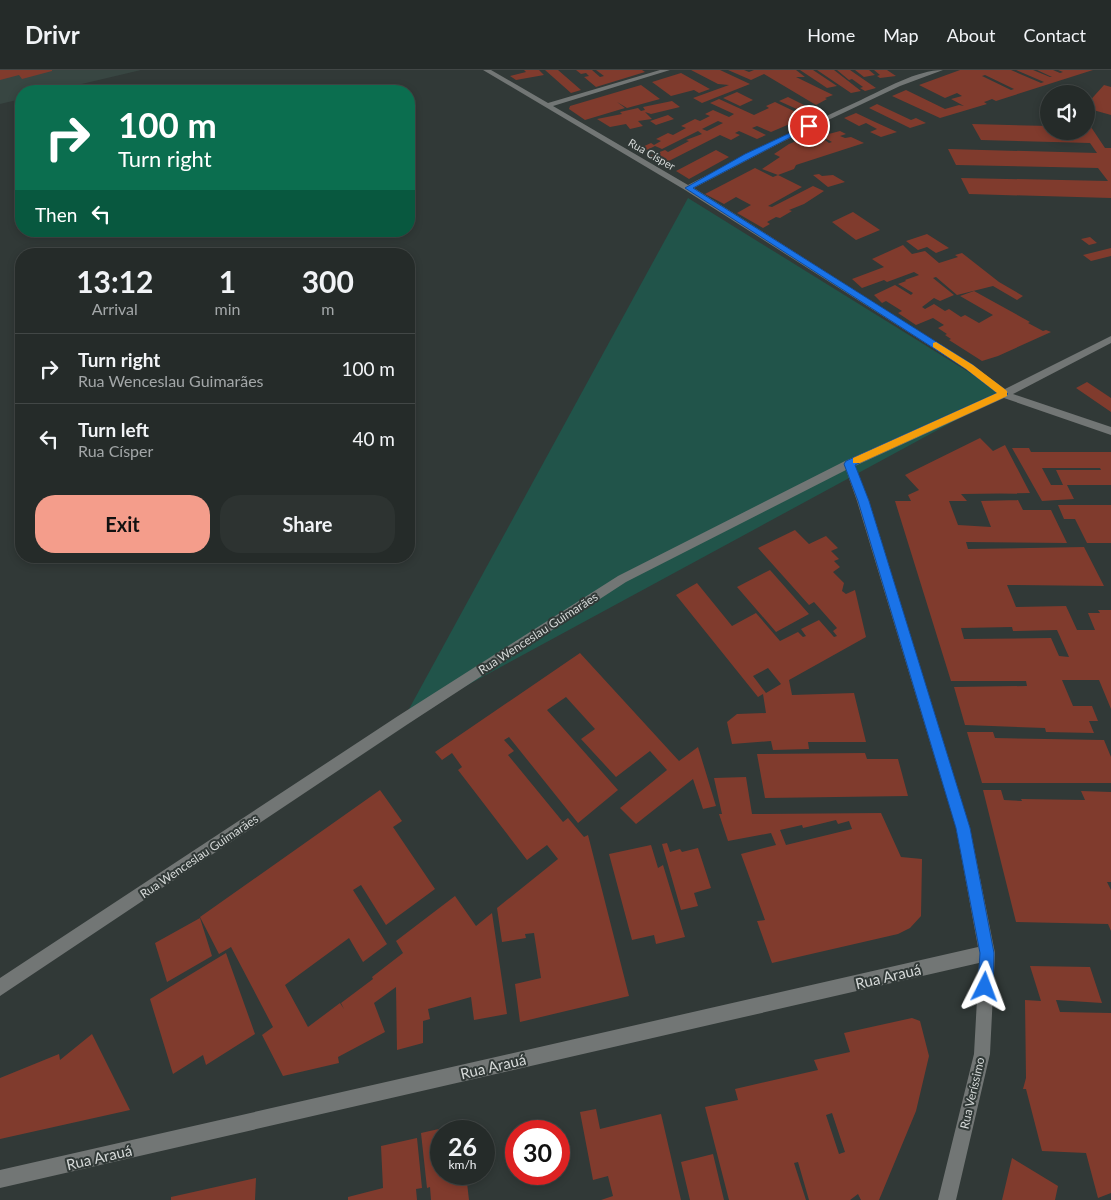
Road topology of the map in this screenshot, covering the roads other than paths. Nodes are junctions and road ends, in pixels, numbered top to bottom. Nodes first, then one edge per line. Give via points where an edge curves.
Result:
1 (486, 70) edge
2 (667, 70) edge
3 (940, 70) edge
4 (547, 106) junction
5 (688, 188) junction
6 (1111, 340) edge
7 (1004, 394) junction
8 (1111, 431) edge
9 (849, 464) junction
10 (987, 953) junction
11 (0, 988) edge
12 (0, 1179) edge
13 (947, 1200) edge

1 - 4 street, Rua Císper
2 - 4 street
3 - 5 street via 898,85 780,139
4 - 5 street, Rua Císper
5 - 7 street, Rua Císper via 970,367
6 - 7 street, Rua Wenceslau Guimarães
7 - 8 street, Rua Císper
7 - 9 street, Rua Wenceslau Guimarães
9 - 10 street, Rua Veríssimo via 864,501 963,828
9 - 11 street, Rua Wenceslau Guimarães via 622,579
10 - 12 street, Rua Arauá
10 - 13 street, Rua Veríssimo via 982,1054

